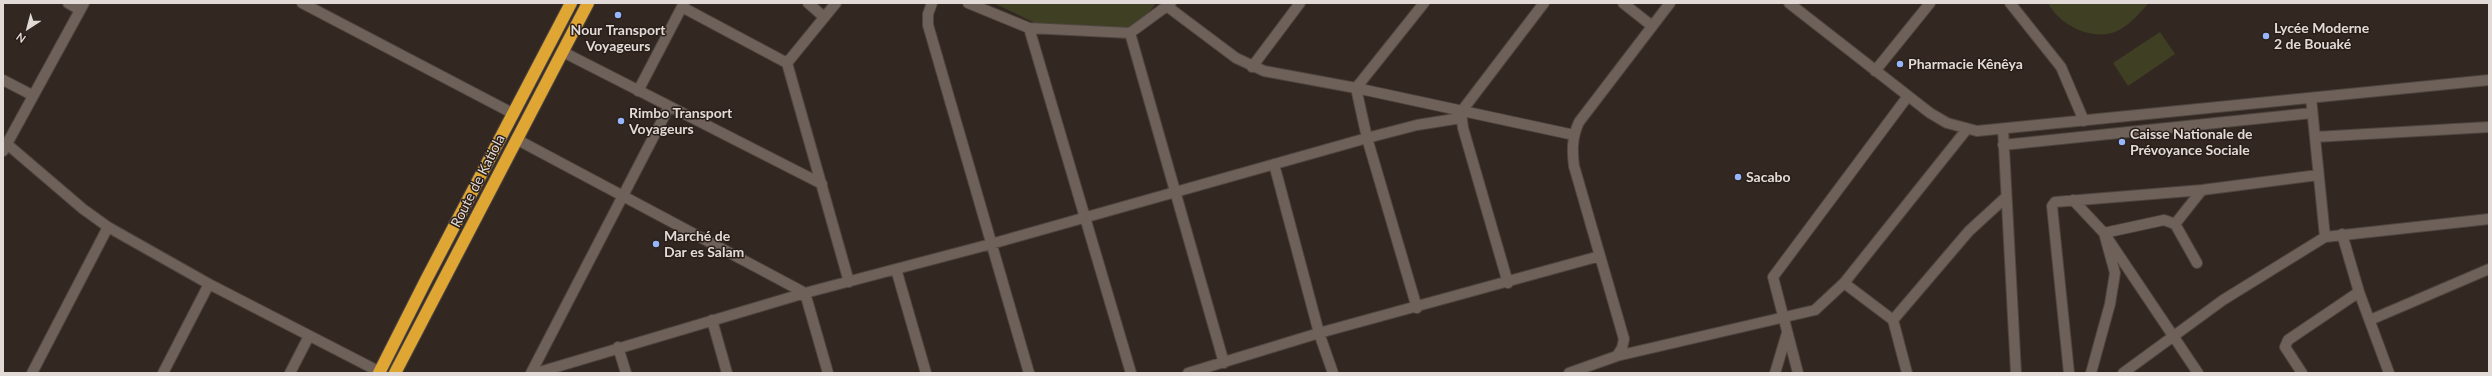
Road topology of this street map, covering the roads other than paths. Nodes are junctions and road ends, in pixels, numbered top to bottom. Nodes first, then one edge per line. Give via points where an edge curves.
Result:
1 (68, 3) edge
2 (302, 3) edge
3 (571, 3) edge
4 (588, 3) edge
5 (808, 3) edge
6 (836, 3) edge
7 (932, 3) edge
8 (968, 3) edge
9 (1300, 3) edge
10 (1424, 3) edge
11 (1544, 3) edge
12 (1622, 3) edge
13 (1670, 3) edge
14 (1789, 3) edge
15 (1930, 3) edge
16 (2010, 3) edge
17 (683, 5) edge
18 (1170, 5) edge
19 (82, 6) edge
20 (824, 17) junction
21 (1652, 26) junction
22 (1029, 28) junction
23 (1130, 33) junction
24 (563, 52) junction
25 (787, 63) junction
26 (1252, 67) junction
27 (1875, 71) junction
28 (3, 80) edge
29 (2489, 80) edge
30 (1356, 88) junction
31 (638, 91) junction
32 (32, 95) junction
33 (1908, 96) junction
34 (2312, 98) junction
35 (669, 107) junction
36 (2312, 113) junction
37 (514, 114) junction
38 (1461, 115) junction
39 (2084, 121) junction
40 (2489, 127) edge
41 (1967, 129) junction
42 (2003, 130) junction
43 (1574, 135) junction
44 (2315, 137) junction
45 (1368, 138) junction
46 (516, 139) junction
47 (2003, 145) junction
48 (5, 147) edge
49 (1274, 164) junction
50 (2318, 175) junction
51 (822, 184) junction
52 (2202, 190) junction
53 (1174, 192) junction
54 (624, 195) junction
55 (2005, 198) junction
56 (2073, 200) junction
57 (1086, 218) junction
58 (2489, 219) edge
59 (2175, 224) junction
60 (108, 227) junction
61 (2104, 233) junction
62 (2342, 234) junction
63 (2325, 237) junction
64 (991, 244) junction
65 (1600, 256) junction
66 (2196, 263) dead end
67 (896, 268) junction
68 (2489, 269) edge
69 (849, 282) junction
70 (1508, 283) junction
71 (1844, 283) junction
72 (209, 284) junction
73 (2359, 292) junction
74 (805, 293) junction
75 (1417, 308) junction
76 (1785, 318) junction
77 (712, 320) junction
78 (1893, 320) junction
79 (2370, 320) junction
80 (1788, 331) junction
81 (1319, 333) junction
82 (309, 336) junction
83 (2172, 336) junction
84 (618, 347) junction
85 (1617, 356) junction
86 (1224, 363) junction
87 (379, 372) edge
88 (32, 373) edge
89 (162, 373) edge
90 (290, 373) edge
91 (395, 373) edge
92 (531, 373) edge
93 (536, 373) edge
94 (626, 373) edge
95 (727, 373) edge
96 (828, 373) edge
97 (926, 373) edge
98 (1028, 373) edge
99 (1131, 373) edge
100 (1188, 373) edge
101 (1333, 373) edge
102 (1569, 373) edge
103 (1775, 373) edge
104 (1798, 373) edge
105 (1907, 373) edge
106 (2016, 373) edge
107 (2069, 373) edge
108 (2091, 373) edge
109 (2123, 373) edge
110 (2198, 373) edge
111 (2302, 373) edge
112 (2389, 373) edge

1 - 19 street
2 - 37 street
3 - 37 highway, Route de Katiola
4 - 24 highway, Route de Katiola
5 - 20 street
6 - 20 street
7 - 64 street via 928,25
8 - 22 street
9 - 26 street
10 - 30 street
11 - 38 street
12 - 21 street
13 - 21 street
14 - 27 street
15 - 27 street
16 - 39 street via 2060,67
17 - 25 street
17 - 31 street
18 - 23 street
18 - 26 street via 1236,58
19 - 32 street
20 - 25 street
21 - 43 street via 1579,122
22 - 23 street
22 - 57 street
23 - 53 street
24 - 31 street
24 - 46 highway, Route de Katiola
25 - 51 street
26 - 30 street via 1264,72
27 - 33 street
28 - 32 street
29 - 34 street
30 - 38 street
30 - 45 street
31 - 35 street
32 - 48 street
33 - 41 street via 1936,116
33 - 76 street via 1773,277
34 - 36 street
34 - 39 street
35 - 51 street
35 - 54 street
36 - 44 street
36 - 47 street
37 - 87 highway, Route de Katiola
38 - 43 street
38 - 45 street
38 - 70 street
39 - 42 street
40 - 44 street
41 - 42 street
41 - 71 street
42 - 47 street
43 - 65 street via 1574,166
44 - 50 street
45 - 49 street
45 - 75 street
46 - 54 street
46 - 91 highway, Route de Katiola
47 - 55 street
48 - 60 street
49 - 53 street
49 - 81 street
50 - 52 street
50 - 63 street
51 - 69 street
52 - 56 street
52 - 59 street
53 - 57 street
53 - 86 street
54 - 74 street
54 - 92 street
55 - 78 street via 1969,231
55 - 106 street
56 - 61 street
56 - 107 street via 2055,202 2052,206
57 - 64 street
57 - 99 street
58 - 62 street
59 - 61 street via 2164,220
59 - 66 street
60 - 72 street
60 - 88 street
61 - 83 street
61 - 108 street via 2115,273 2110,304
62 - 63 street
62 - 73 street
63 - 83 street via 2223,300
64 - 67 street
64 - 98 street
65 - 70 street
65 - 85 street via 1624,339
67 - 69 street
67 - 97 street
68 - 79 street
69 - 74 street
70 - 75 street
71 - 76 street via 1815,310
71 - 78 street
72 - 82 street
72 - 89 street
73 - 79 street
73 - 111 street via 2288,340 2285,347
74 - 77 street
74 - 96 street
75 - 81 street
76 - 80 street
76 - 85 street
77 - 84 street
77 - 95 street
78 - 105 street
79 - 112 street
80 - 103 street
80 - 104 street
81 - 86 street
81 - 101 street
82 - 87 street
82 - 90 street
83 - 109 street
83 - 110 street
84 - 93 street
84 - 94 street
85 - 102 street
86 - 100 street

